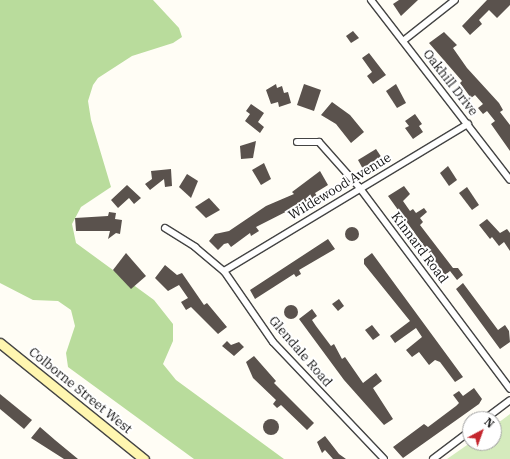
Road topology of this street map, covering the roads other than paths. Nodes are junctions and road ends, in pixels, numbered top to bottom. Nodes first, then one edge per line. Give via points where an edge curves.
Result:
1 (371, 0) edge
2 (455, 0) edge
3 (404, 41) junction
4 (468, 124) junction
5 (297, 142) dead end
6 (510, 180) edge
7 (359, 188) junction
8 (165, 228) dead end
9 (224, 271) junction
10 (0, 343) edge
11 (510, 389) edge
12 (510, 400) edge
13 (496, 411) edge
14 (462, 437) edge
15 (144, 459) edge
16 (384, 459) edge
17 (433, 459) edge

1 - 3 street, Oakhill Drive
2 - 3 street
3 - 4 street, Oakhill Drive
4 - 6 street, Oakhill Drive
4 - 7 street, Wildewood Avenue
5 - 7 street, Kinnard Road via 319,142
7 - 9 street, Wildewood Avenue
7 - 11 street, Kinnard Road
8 - 9 street, Glendale Road via 195,247
9 - 16 street, Glendale Road via 273,342
10 - 15 main road, Colborne Street West
12 - 13 street
14 - 17 street

